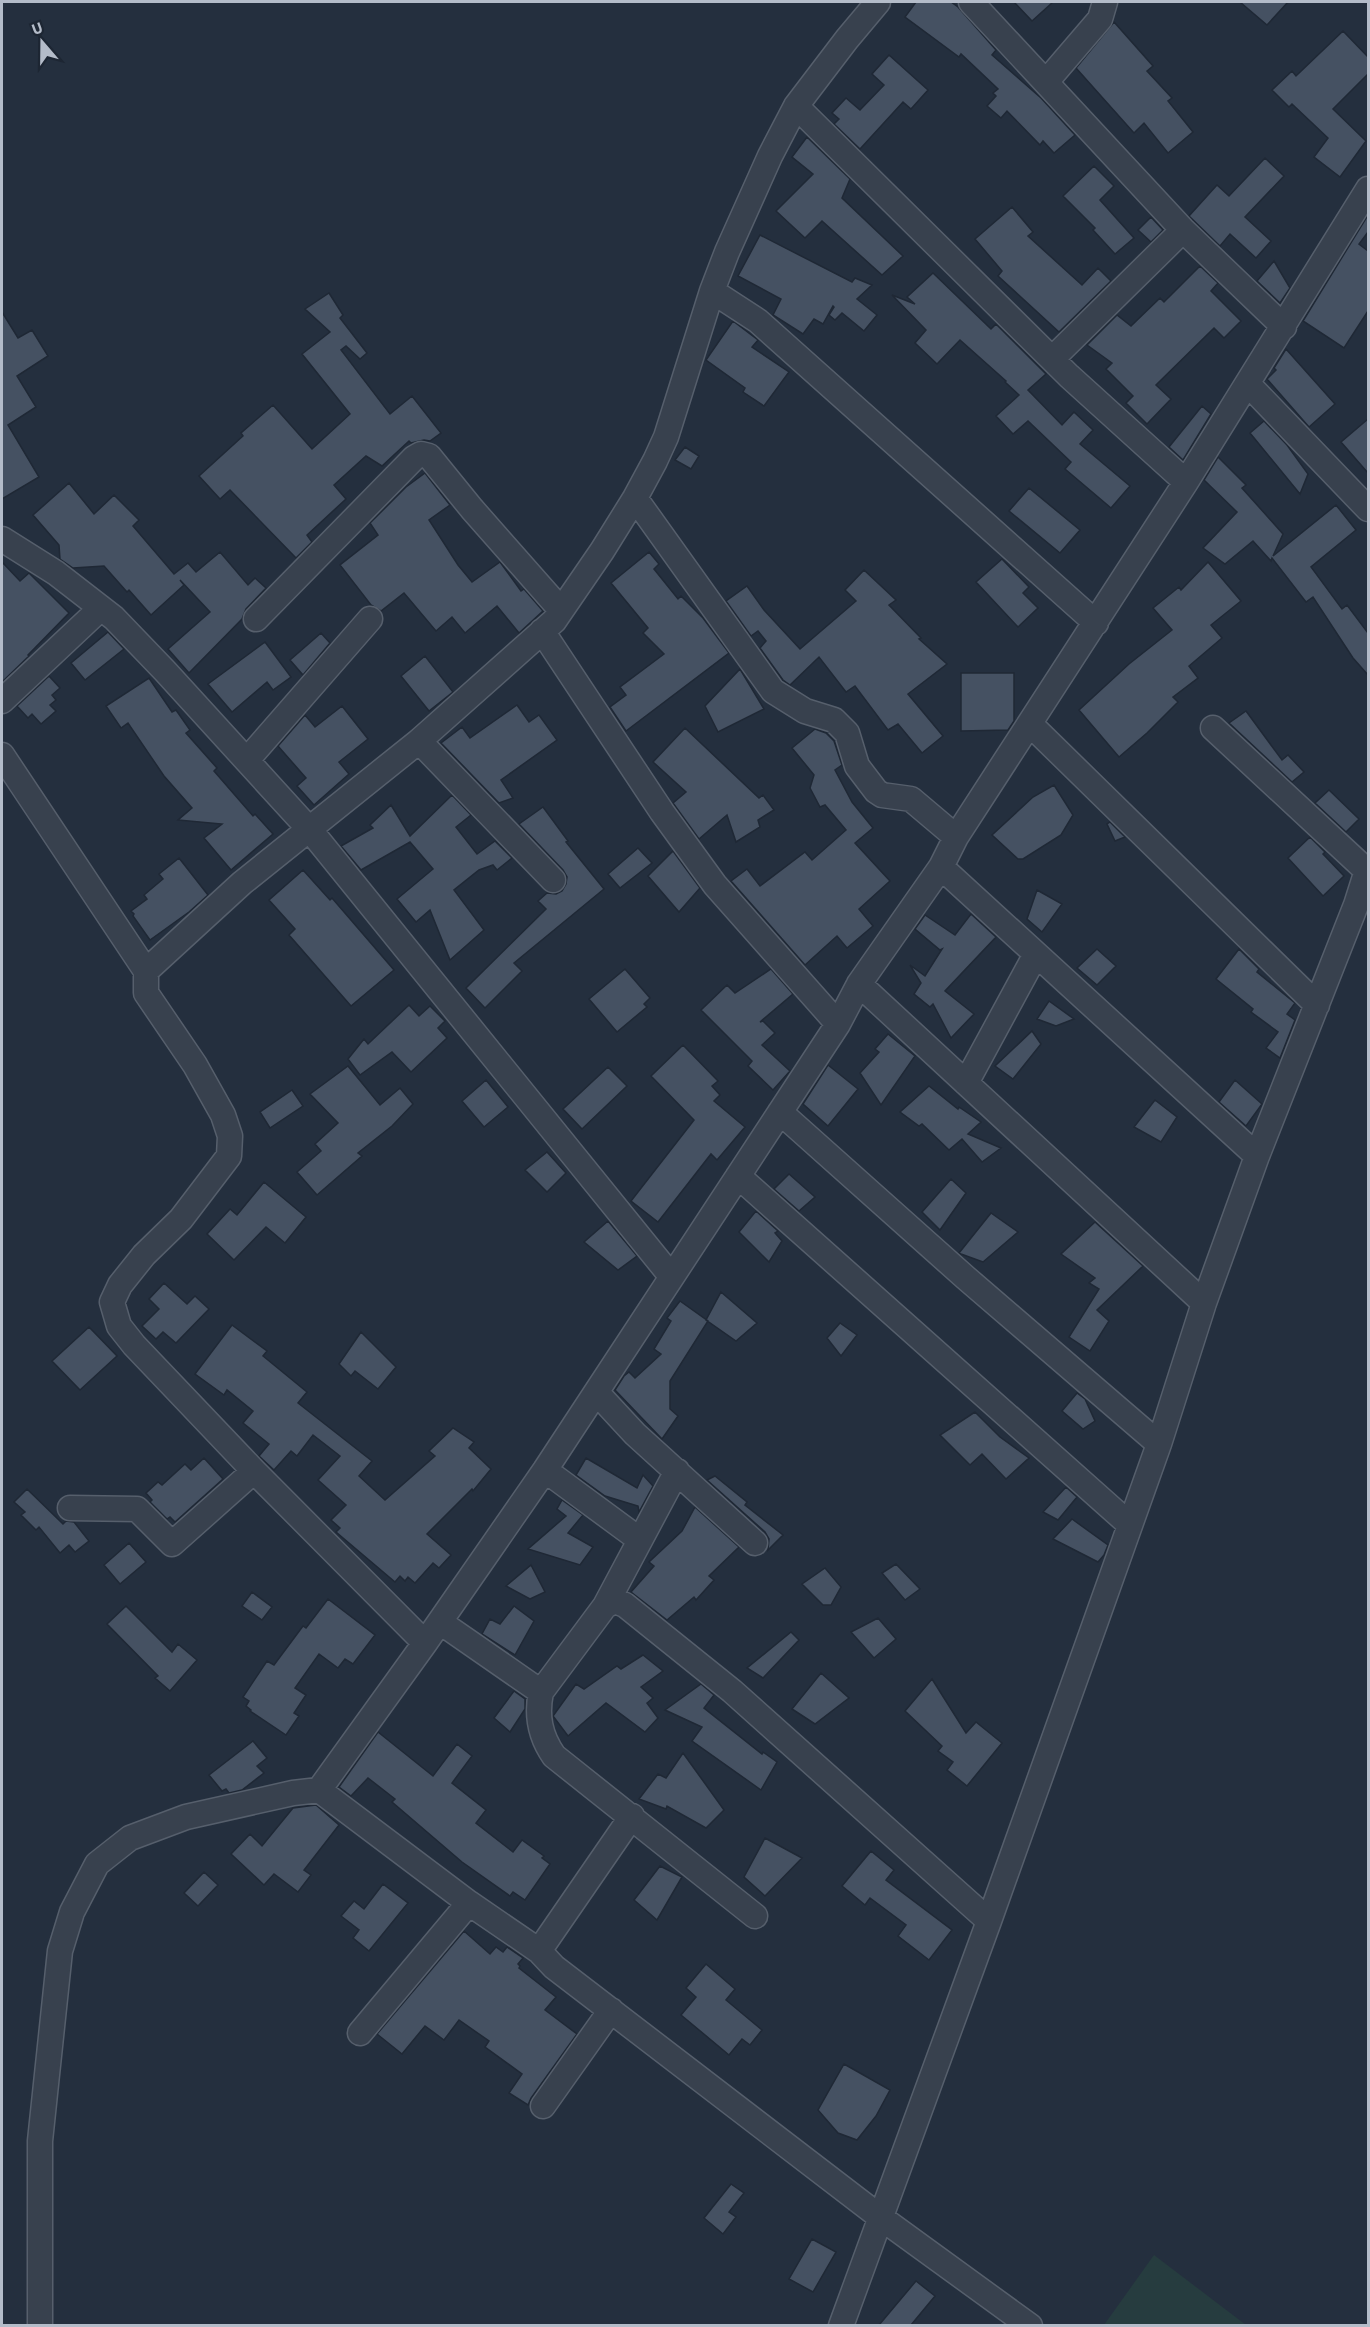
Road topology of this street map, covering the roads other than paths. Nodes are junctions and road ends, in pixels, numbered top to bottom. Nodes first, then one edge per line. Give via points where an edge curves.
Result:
1 (878, 2) edge
2 (971, 2) edge
3 (1105, 2) edge
4 (1046, 82) junction
5 (796, 106) junction
6 (1368, 189) edge
7 (1183, 230) junction
8 (712, 291) junction
9 (1284, 327) junction
10 (1052, 359) junction
11 (1248, 384) junction
12 (1186, 482) junction
13 (635, 498) junction
14 (1368, 509) edge
15 (2, 539) edge
16 (101, 608) junction
17 (561, 610) junction
18 (256, 619) dead end
19 (370, 619) dead end
20 (1096, 623) junction
21 (542, 631) junction
22 (2, 700) edge
23 (1030, 724) junction
24 (1214, 728) dead end
25 (419, 741) junction
26 (2, 754) edge
27 (247, 760) junction
28 (310, 830) junction
29 (956, 837) junction
30 (941, 867) junction
31 (1368, 869) edge
32 (553, 880) dead end
33 (1362, 912) edge
34 (1036, 954) junction
35 (146, 971) junction
36 (859, 984) junction
37 (1317, 1005) junction
38 (838, 1024) junction
39 (966, 1083) junction
40 (780, 1112) junction
41 (1257, 1156) junction
42 (738, 1176) junction
43 (671, 1276) junction
44 (1204, 1304) junction
45 (597, 1393) junction
46 (1160, 1444) junction
47 (545, 1470) junction
48 (254, 1471) junction
49 (677, 1472) junction
50 (70, 1508) dead end
51 (1129, 1524) junction
52 (640, 1540) junction
53 (755, 1543) dead end
54 (605, 1606) junction
55 (440, 1622) junction
56 (425, 1643) junction
57 (541, 1692) junction
58 (319, 1790) junction
59 (632, 1816) junction
60 (469, 1903) junction
61 (755, 1916) dead end
62 (989, 1921) junction
63 (539, 1951) junction
64 (611, 2010) junction
65 (360, 2033) dead end
66 (543, 2106) dead end
67 (880, 2217) junction
68 (40, 2325) edge
69 (841, 2325) edge
70 (1030, 2325) edge

1 - 5 street
2 - 4 street
3 - 4 street via 1100,19
4 - 7 street
5 - 8 street via 770,156
5 - 10 street
6 - 9 street
7 - 9 street
7 - 10 street
8 - 13 street via 666,437
8 - 20 street via 758,321
9 - 11 street
10 - 12 street
11 - 12 street
11 - 14 street
12 - 20 street
13 - 17 street
13 - 29 street via 773,691 805,711 834,720 847,733 857,766 876,791 911,799
15 - 16 street
16 - 22 street
16 - 27 street via 165,670
17 - 18 street via 429,456 421,454
17 - 21 street
19 - 27 street
20 - 23 street
21 - 25 street
21 - 38 street via 715,885
23 - 29 street
23 - 37 street
24 - 31 street
25 - 28 street
25 - 32 street
26 - 35 street
27 - 28 street
28 - 35 street via 242,884
28 - 43 street
29 - 30 street
30 - 34 street
30 - 36 street
31 - 33 street
33 - 37 street
34 - 39 street
34 - 41 street
35 - 48 street via 146,993 195,1065 223,1115 230,1136 229,1156 181,1219 120,1285 112,1302 119,1326 134,1344
36 - 38 street
36 - 39 street
37 - 41 street
38 - 40 street
39 - 44 street
40 - 42 street
40 - 46 street
41 - 44 street
42 - 43 street
42 - 51 street
43 - 45 street
44 - 46 street
45 - 47 street
45 - 49 street
46 - 51 street
47 - 52 street
47 - 55 street
48 - 50 street via 172,1544 137,1509
48 - 56 street
49 - 52 street
49 - 53 street
51 - 62 street
52 - 54 street
54 - 57 street
54 - 62 street via 615,1601 625,1605 732,1691
55 - 56 street
55 - 57 street
56 - 58 street
57 - 59 street via 539,1724 554,1756
58 - 60 street
58 - 68 street via 186,1818 130,1838 97,1864 76,1904 60,1951 40,2141
59 - 61 street
59 - 63 street
60 - 63 street
60 - 65 street
62 - 67 street
63 - 64 street
64 - 66 street
64 - 67 street
67 - 69 street
67 - 70 street

